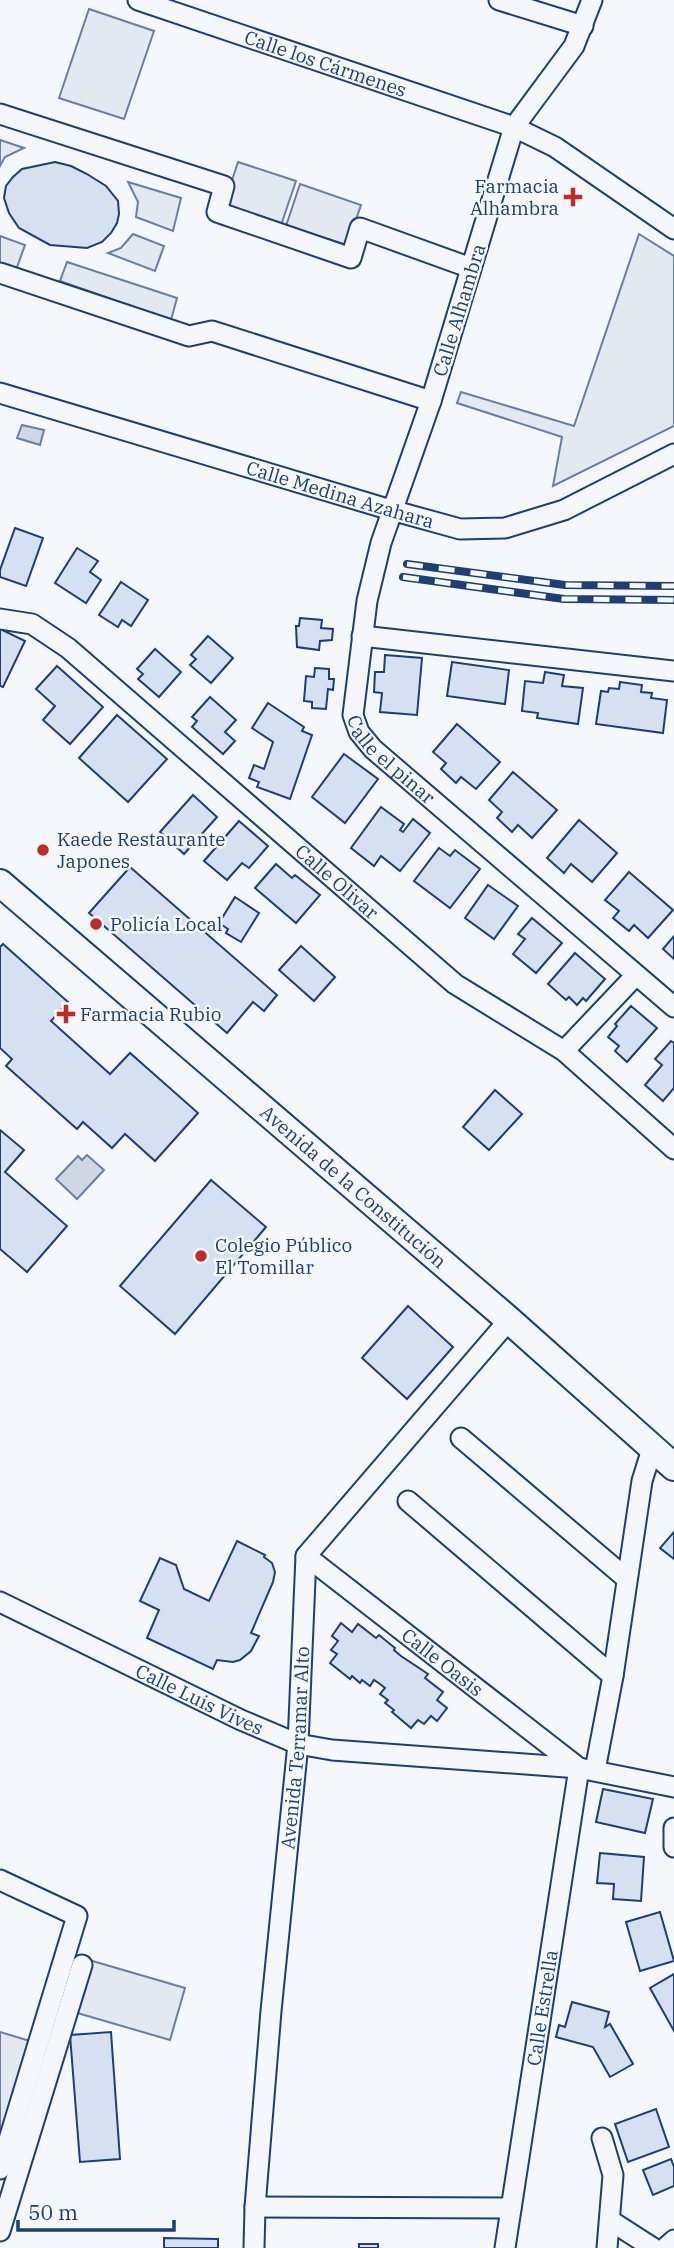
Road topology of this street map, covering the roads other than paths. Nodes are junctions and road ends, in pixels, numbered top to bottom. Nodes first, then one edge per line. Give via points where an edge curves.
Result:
1 (138, 0) edge
2 (499, 0) edge
3 (592, 0) edge
4 (583, 26) junction
5 (0, 114) edge
6 (514, 127) junction
7 (674, 229) edge
8 (471, 268) junction
9 (0, 273) edge
10 (0, 393) edge
11 (431, 401) junction
12 (674, 454) edge
13 (391, 510) junction
14 (0, 619) edge
15 (362, 636) junction
16 (674, 671) edge
17 (0, 883) edge
18 (0, 901) edge
19 (30, 910) junction
20 (636, 975) junction
21 (674, 1007) edge
22 (564, 1051) junction
23 (674, 1149) edge
24 (509, 1320) junction
25 (461, 1438) dead end
26 (652, 1448) junction
27 (674, 1467) edge
28 (408, 1501) dead end
29 (306, 1556) junction
30 (627, 1578) junction
31 (0, 1602) edge
32 (613, 1676) junction
33 (298, 1744) junction
34 (587, 1769) junction
35 (674, 1787) edge
36 (674, 1828) edge
37 (674, 1847) edge
38 (0, 1880) edge
39 (82, 1965) dead end
40 (602, 2138) dead end
41 (0, 2169) edge
42 (255, 2207) junction
43 (511, 2208) junction
44 (611, 2221) junction
45 (0, 2231) edge
46 (674, 2240) edge
47 (254, 2248) edge
48 (505, 2248) edge
49 (607, 2248) edge
50 (653, 2248) edge
51 (665, 2248) edge

1 - 6 street, Calle los Cármenes
2 - 4 street
3 - 4 street, Calle Alhambra
4 - 6 street, Calle Alhambra via 574,46
5 - 8 street via 224,186 217,212 351,258 360,228
6 - 7 street, Calle los Cármenes via 555,147
6 - 8 street, Calle Alhambra
8 - 11 street, Calle Alhambra
9 - 11 street via 189,336 212,331
10 - 13 street, Calle Medina Azahara
11 - 13 street, Calle Alhambra
12 - 13 street, Calle Medina Azahara via 564,510 505,528 460,529
13 - 15 street, Calle Alhambra
14 - 22 street, Calle Olivar via 32,624 68,648 455,984
15 - 16 street
15 - 20 street, Calle el pinar via 353,715 359,732 373,749
17 - 19 main road, Avenida de la Constitución
18 - 19 main road, Avenida de la Constitución
19 - 24 main road, Avenida de la Constitución
20 - 21 street, Calle el pinar
20 - 22 street
22 - 23 street, Calle Olivar
24 - 26 main road, Avenida de la Constitución
24 - 29 street
25 - 30 street
26 - 27 main road, Avenida de la Constitución
26 - 30 street, Calle Estrella via 642,1481
28 - 32 street
29 - 33 street, Avenida Terramar Alto
29 - 34 street, Calle Oasis
30 - 32 street, Calle Estrella
31 - 33 street, Calle Luis Vives
32 - 34 street, Calle Estrella
33 - 34 street, Calle Luis Vives
33 - 42 street, Avenida Terramar Alto
34 - 35 street, Calle Luis Vives
34 - 43 street, Calle Estrella
36 - 37 street
38 - 41 street via 77,1916
39 - 45 street
40 - 44 street via 613,2175
42 - 43 street
42 - 47 street, Avenida Terramar Alto
43 - 48 street, Calle Estrella
44 - 49 street
44 - 50 street
46 - 51 street

